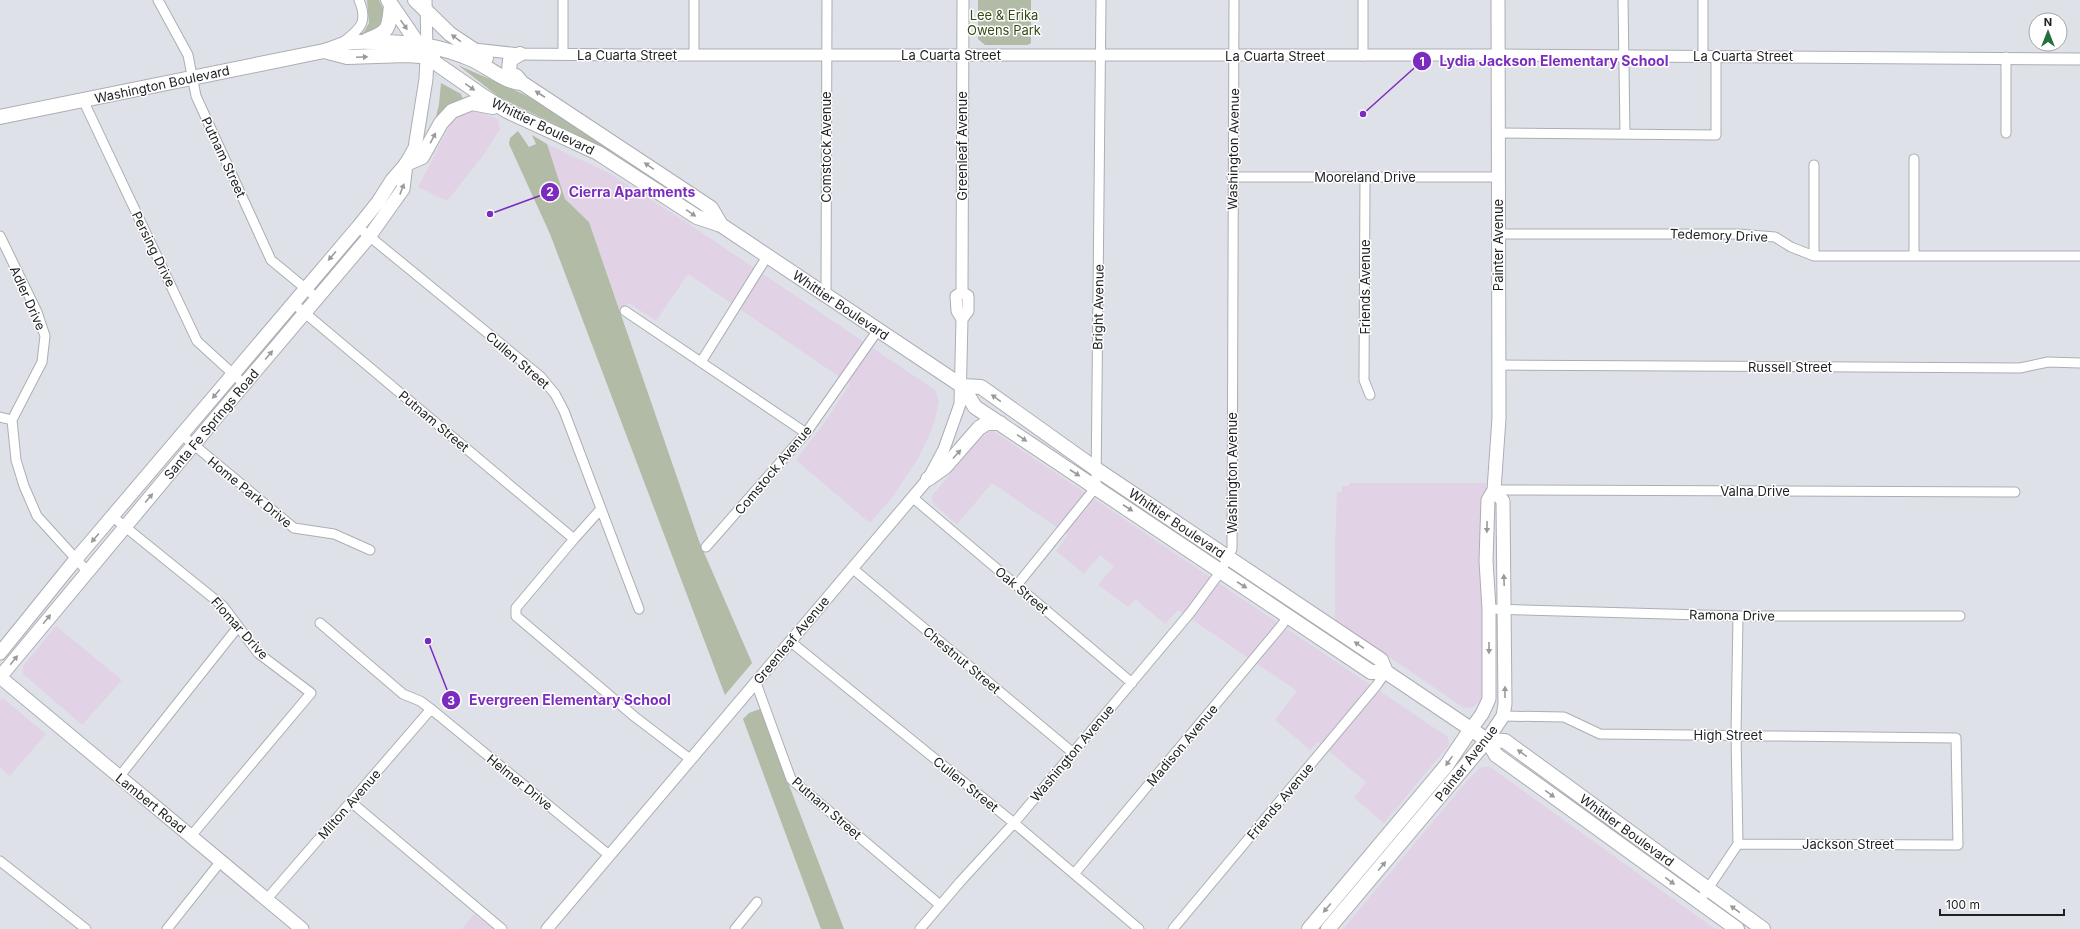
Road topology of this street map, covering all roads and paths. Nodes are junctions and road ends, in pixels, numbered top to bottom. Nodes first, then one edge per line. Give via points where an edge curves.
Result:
1 (158, 0) edge
2 (360, 0) edge
3 (415, 0) edge
4 (563, 0) edge
5 (694, 0) edge
6 (826, 0) edge
7 (963, 0) edge
8 (1101, 0) edge
9 (1234, 0) edge
10 (1363, 0) edge
11 (1498, 0) edge
12 (1623, 0) edge
13 (1703, 0) edge
14 (389, 3) edge
15 (426, 6) edge
16 (360, 42) junction
17 (424, 48) junction
18 (331, 49) junction
19 (471, 49) junction
20 (520, 54) junction
21 (563, 54) junction
22 (694, 55) junction
23 (963, 55) junction
24 (1498, 55) junction
25 (826, 56) junction
26 (1101, 56) junction
27 (1234, 56) junction
28 (1363, 56) junction
29 (1624, 56) junction
30 (1703, 56) junction
31 (1716, 56) junction
32 (2006, 57) junction
33 (2080, 59) edge
34 (506, 74) junction
35 (193, 77) junction
36 (83, 100) junction
37 (507, 111) junction
38 (0, 117) edge
39 (1498, 133) junction
40 (2006, 133) dead end
41 (1625, 134) junction
42 (1914, 159) dead end
43 (406, 164) junction
44 (1814, 165) dead end
45 (1232, 177) junction
46 (1498, 177) junction
47 (1365, 178) junction
48 (721, 225) junction
49 (358, 227) junction
50 (1498, 234) junction
51 (0, 236) edge
52 (369, 237) junction
53 (768, 255) junction
54 (1814, 256) junction
55 (1914, 256) junction
56 (2080, 256) edge
57 (305, 288) junction
58 (826, 294) junction
59 (317, 298) junction
60 (293, 303) junction
61 (625, 311) dead end
62 (305, 313) junction
63 (878, 330) junction
64 (701, 362) junction
65 (2080, 363) edge
66 (1498, 365) junction
67 (233, 374) junction
68 (244, 384) junction
69 (962, 386) junction
70 (1370, 395) dead end
71 (0, 417) edge
72 (12, 420) junction
73 (1000, 423) junction
74 (806, 433) junction
75 (182, 435) junction
76 (193, 445) junction
77 (1096, 469) junction
78 (928, 479) junction
79 (1096, 487) junction
80 (1494, 490) junction
81 (2015, 492) dead end
82 (912, 497) junction
83 (600, 510) junction
84 (113, 517) junction
85 (124, 528) junction
86 (574, 539) junction
87 (706, 547) dead end
88 (370, 550) dead end
89 (1228, 557) junction
90 (76, 559) junction
91 (852, 568) junction
92 (87, 571) junction
93 (1221, 571) junction
94 (1017, 585) junction
95 (47, 595) junction
96 (1505, 608) junction
97 (639, 609) dead end
98 (1489, 609) junction
99 (1288, 615) junction
100 (1738, 616) junction
101 (1960, 616) dead end
102 (320, 623) dead end
103 (238, 627) junction
104 (0, 637) edge
105 (791, 642) junction
106 (0, 653) edge
107 (1386, 672) junction
108 (0, 677) edge
109 (756, 683) junction
110 (1132, 683) junction
111 (431, 709) junction
112 (1503, 716) junction
113 (1472, 729) junction
114 (1736, 734) junction
115 (1487, 740) junction
116 (1072, 752) junction
117 (690, 759) junction
118 (119, 777) junction
119 (351, 802) junction
120 (1014, 823) junction
121 (191, 836) junction
122 (1738, 844) junction
123 (1958, 845) joint
124 (609, 855) junction
125 (0, 861) edge
126 (221, 861) junction
127 (1074, 874) junction
128 (1708, 889) junction
129 (266, 900) junction
130 (757, 902) dead end
131 (1699, 902) junction
132 (940, 905) junction
133 (86, 929) edge
134 (167, 929) edge
135 (302, 929) edge
136 (502, 929) edge
137 (547, 929) edge
138 (734, 929) edge
139 (920, 929) edge
140 (1139, 929) edge
141 (1174, 929) edge
142 (1309, 929) edge
143 (1328, 929) edge
144 (1737, 929) edge
145 (1763, 929) edge

1 - 35 street, Putnam Street via 188,55
2 - 18 street via 364,19 362,25
3 - 15 main road, Whittier Boulevard
4 - 21 street
5 - 22 street
6 - 25 street, Comstock Avenue
7 - 23 street, Greenleaf Avenue
8 - 26 street, Bright Avenue
9 - 27 street, Washington Avenue
10 - 28 street
11 - 24 main road, Painter Avenue
12 - 29 street
13 - 30 street
14 - 16 main road via 387,29 380,36
14 -> 17 main road, Whittier Boulevard
15 - 17 street
19 -> 15 main road, Whittier Boulevard via 450,34
16 - 17 main road, Washington Boulevard
16 - 18 main road, Washington Boulevard
18 -> 17 main road, Washington Boulevard via 346,57
17 - 34 main road via 492,76
17 -> 37 main road, Whittier Boulevard
17 - 43 main road, Santa Fe Springs Road via 426,79 419,129 415,148
18 - 35 main road, Washington Boulevard
19 - 20 street, La Cuarta Street
19 - 34 main road, Whittier Boulevard
20 - 21 street, La Cuarta Street
20 - 34 main road via 510,60
21 - 22 street, La Cuarta Street
22 - 25 street, La Cuarta Street
23 - 25 street, La Cuarta Street
23 - 26 street, La Cuarta Street
23 - 69 street, Greenleaf Avenue via 962,292 956,296 956,311 962,318
24 - 28 street, La Cuarta Street
24 - 29 street, La Cuarta Street
24 - 39 main road, Painter Avenue
25 - 58 street, Comstock Avenue
26 - 27 street, La Cuarta Street
26 - 77 street, Bright Avenue
27 - 28 street, La Cuarta Street
27 - 45 street, Washington Avenue
29 - 30 street, La Cuarta Street
29 - 41 street
30 - 31 street, La Cuarta Street
31 - 32 street, La Cuarta Street
31 - 41 street via 1716,135
32 - 33 street, La Cuarta Street
32 - 40 street
48 -> 34 main road, Whittier Boulevard via 711,208
35 - 36 main road, Washington Boulevard
35 - 57 street, Putnam Street via 196,96 271,260
36 - 38 main road, Washington Boulevard
36 - 67 street, Persing Drive via 198,341
43 -> 37 main road via 422,157 441,123 452,111 472,103
37 -> 48 main road, Whittier Boulevard via 598,153 697,217
39 - 41 street
39 - 46 main road, Painter Avenue
42 - 55 street
43 - 49 main road, Santa Fe Springs Road
52 -> 43 main road, Santa Fe Springs Road via 403,189
44 - 54 street
45 - 47 street, Mooreland Drive
45 - 89 street, Washington Avenue via 1232,549
46 - 47 street, Mooreland Drive
46 - 50 main road, Painter Avenue
47 - 70 street, Friends Avenue via 1364,380
48 - 53 main road, Whittier Boulevard
49 - 52 street, Cullen Street
49 -> 57 main road, Santa Fe Springs Road
50 - 54 street, Tedemory Drive via 1765,235 1775,237
50 - 66 main road, Painter Avenue
51 - 72 street, Adler Drive via 37,312 45,336 42,362
52 - 59 main road, Santa Fe Springs Road
52 - 83 street, Cullen Street via 540,376 555,394 564,411
53 - 58 main road, Whittier Boulevard
53 - 64 street
54 - 55 street, Tedemory Drive
55 - 56 street, Tedemory Drive
57 - 59 street, Putnam Street
57 - 60 main road, Santa Fe Springs Road
58 - 63 main road, Whittier Boulevard
59 - 62 main road, Santa Fe Springs Road
60 - 62 street, Putnam Street
60 - 67 main road, Santa Fe Springs Road
61 - 64 street
68 -> 62 main road, Santa Fe Springs Road
62 - 86 street, Putnam Street
63 - 69 main road, Whittier Boulevard
63 - 74 street, Comstock Avenue
64 - 74 street
65 - 66 street, Russell Street via 2048,362 2020,368
66 - 80 main road, Painter Avenue
67 - 68 street, Persing Drive
67 -> 75 main road, Santa Fe Springs Road
68 - 76 main road, Santa Fe Springs Road
69 - 73 main road, Whittier Boulevard via 975,407
77 -> 69 main road, Whittier Boulevard via 981,387
69 - 78 street, Greenleaf Avenue via 955,421
71 - 72 street
72 - 90 street via 16,460 37,516
78 -> 73 main road via 945,467 979,428 987,423
73 -> 79 main road, Whittier Boulevard
74 - 87 street, Comstock Avenue
75 - 76 street, Home Park Drive
75 - 84 main road, Santa Fe Springs Road
85 -> 76 main road, Santa Fe Springs Road
76 - 88 street, Home Park Drive via 294,528 334,534
77 - 79 street, Bright Avenue
77 - 89 main road, Whittier Boulevard
78 - 82 street, Greenleaf Avenue
79 -> 93 main road, Whittier Boulevard
79 - 94 street
80 - 81 street, Valna Drive
96 -> 80 main road, Painter Avenue via 1502,501
80 -> 98 main road, Painter Avenue via 1488,500 1486,561
82 - 91 street, Greenleaf Avenue
82 - 94 street, Oak Street
83 - 86 street
83 - 97 street, Cullen Street
84 - 85 street, Flomar Drive
84 -> 90 main road, Santa Fe Springs Road
85 - 92 main road, Santa Fe Springs Road
85 - 103 street, Flomar Drive via 223,606
86 - 117 street via 516,608 516,616 635,717
89 - 93 street, Washington Avenue
107 -> 89 main road, Whittier Boulevard via 1381,660
90 - 92 street
90 - 95 main road, Santa Fe Springs Road
91 - 105 street, Greenleaf Avenue
91 - 116 street, Chestnut Street
108 -> 92 main road, Santa Fe Springs Road
93 -> 99 main road, Whittier Boulevard
93 - 110 street, Washington Avenue
94 - 110 street, Oak Street
95 - 104 main road via 36,600 8,633
95 - 106 main road, Santa Fe Springs Road
96 - 98 street, Ramona Drive
96 - 100 street, Ramona Drive
112 -> 96 main road, Painter Avenue
98 -> 113 main road, Painter Avenue via 1489,699
99 - 107 main road, Whittier Boulevard via 1371,672
99 - 127 street, Madison Avenue
100 - 101 street, Ramona Drive
100 - 114 street
102 - 111 street, Helmer Drive via 403,694
103 - 118 street
103 - 121 street, Flomar Drive via 258,652 311,693
105 - 109 street, Greenleaf Avenue
105 - 120 street, Cullen Street
107 - 113 main road, Whittier Boulevard
107 - 141 street, Friends Avenue
108 - 118 main road, Lambert Road
109 - 117 street, Greenleaf Avenue
109 - 132 street, Putnam Street via 791,779
110 - 116 street, Washington Avenue
111 - 119 street, Milton Avenue
111 - 124 street, Helmer Drive
112 - 114 street, High Street via 1564,717 1600,734
112 - 115 main road, Painter Avenue
113 - 115 main road, Whittier Boulevard
113 -> 142 main road, Painter Avenue via 1446,766
114 - 122 street
114 - 123 street, High Street via 1956,738
128 -> 115 main road, Whittier Boulevard via 1505,741
115 -> 131 main road, Whittier Boulevard via 1496,755
143 -> 115 main road, Painter Avenue
116 - 120 street, Washington Avenue
117 - 124 street, Greenleaf Avenue
118 - 121 main road, Lambert Road
119 - 129 street, Milton Avenue
119 - 136 street
120 - 127 street, Cullen Street
120 - 132 street, Washington Avenue
121 - 126 main road, Lambert Road
122 - 123 street, Jackson Street
122 - 128 street
124 - 137 street, Greenleaf Avenue
125 - 133 street
126 - 129 main road, Lambert Road
126 - 134 street
127 - 140 street, Cullen Street
128 - 131 street
145 -> 128 main road, Whittier Boulevard
129 - 135 main road, Lambert Road
130 - 138 street
131 - 144 main road, Whittier Boulevard
132 - 139 street, Washington Avenue

